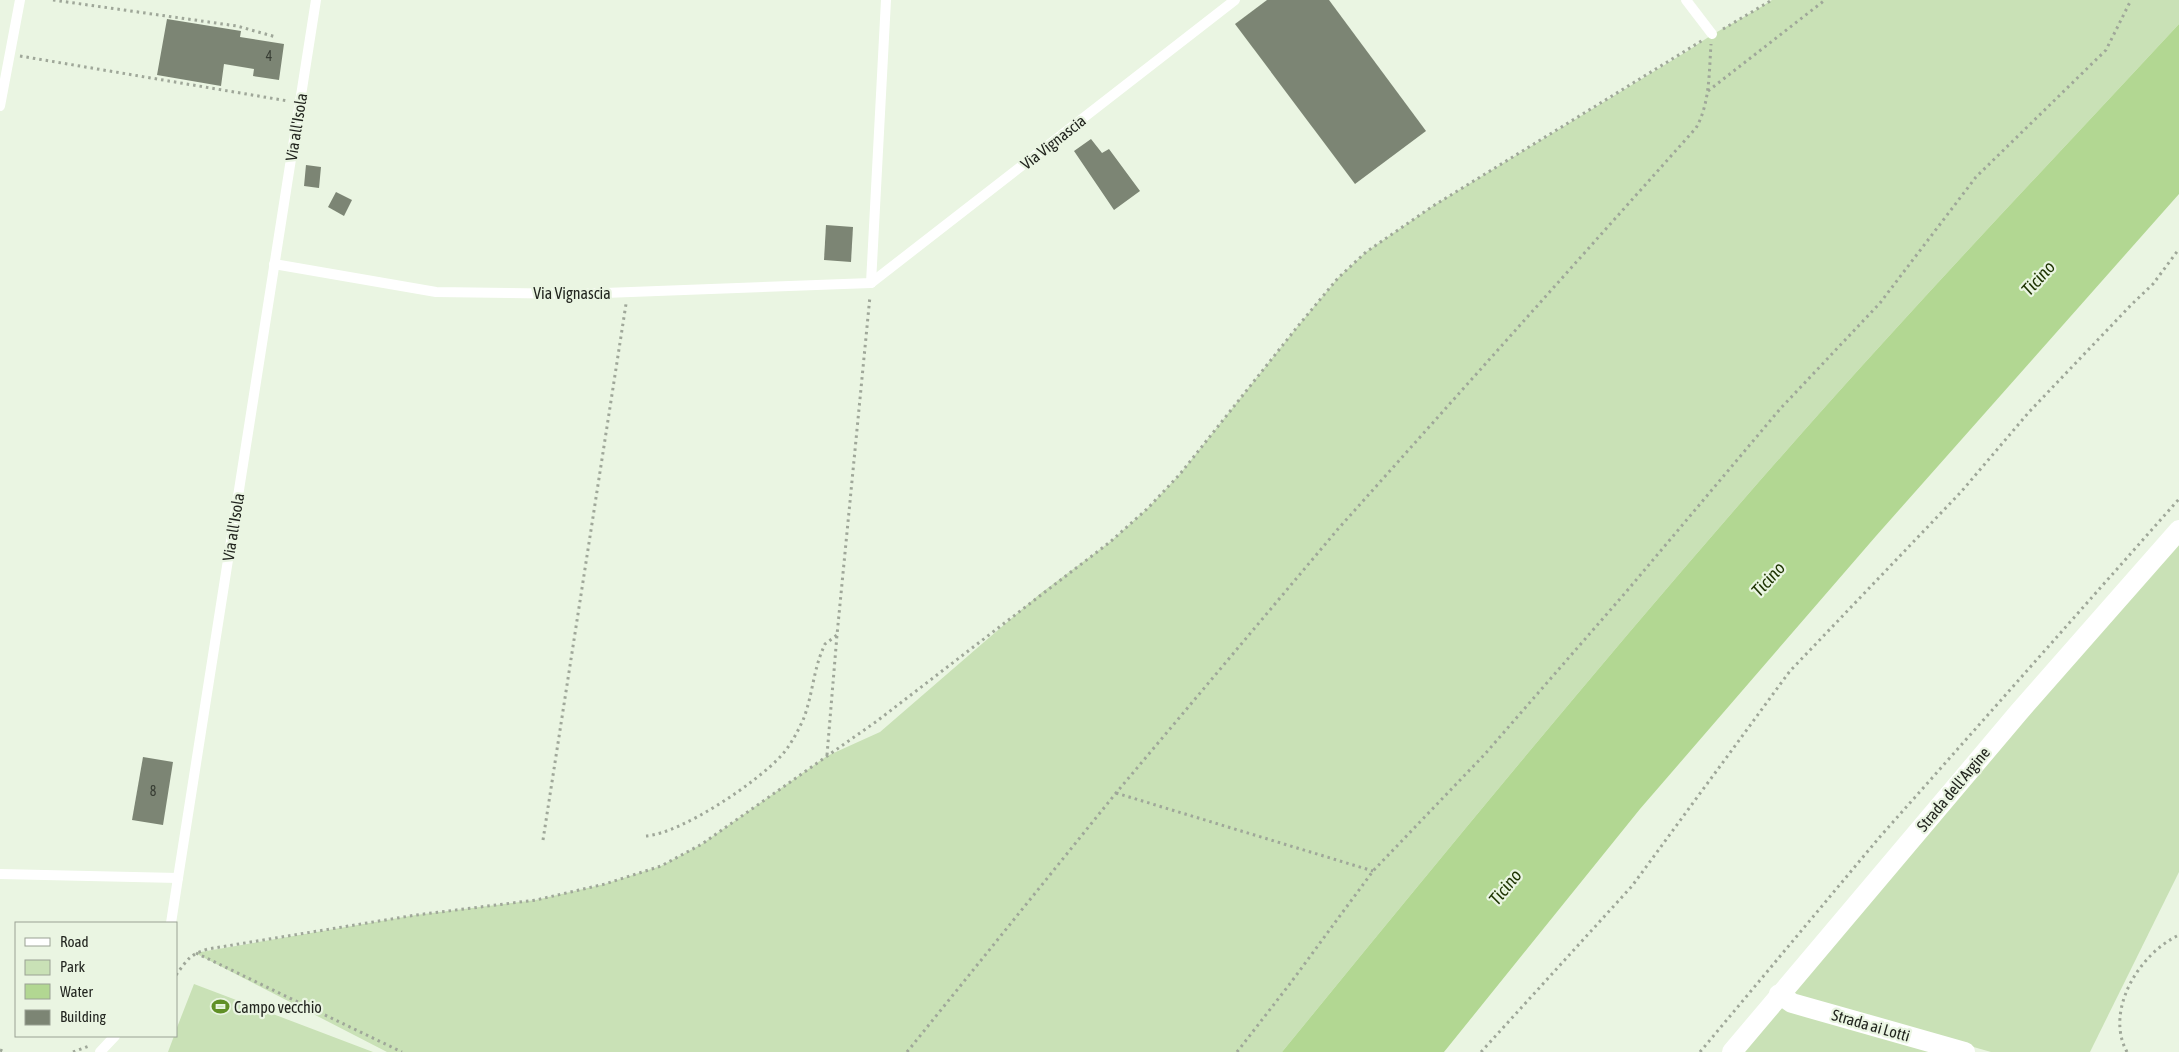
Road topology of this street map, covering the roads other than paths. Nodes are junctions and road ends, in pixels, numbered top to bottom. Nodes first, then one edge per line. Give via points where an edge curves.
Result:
1 (20, 0) edge
2 (316, 0) edge
3 (886, 0) edge
4 (1235, 0) edge
5 (1686, 0) edge
6 (1712, 34) road end
7 (0, 106) edge
8 (274, 264) junction
9 (871, 283) junction
10 (2179, 530) edge
11 (0, 874) edge
12 (178, 878) junction
13 (171, 922) edge
14 (1779, 994) junction
15 (114, 1037) edge
16 (100, 1052) edge
17 (1732, 1052) edge
18 (1965, 1052) edge

1 - 7 lane
2 - 8 lane, Via all'Isola
3 - 9 lane
4 - 9 lane, Via Vignascia
5 - 6 lane
8 - 9 lane, Via Vignascia via 436,292 578,294
8 - 12 lane, Via all'Isola
10 - 14 street, Strada dell'Argine
11 - 12 lane
12 - 13 lane, Via all'Isola
14 - 17 street, Strada dell'Argine
14 - 18 street, Strada ai Lotti via 1792,1003
15 - 16 lane

